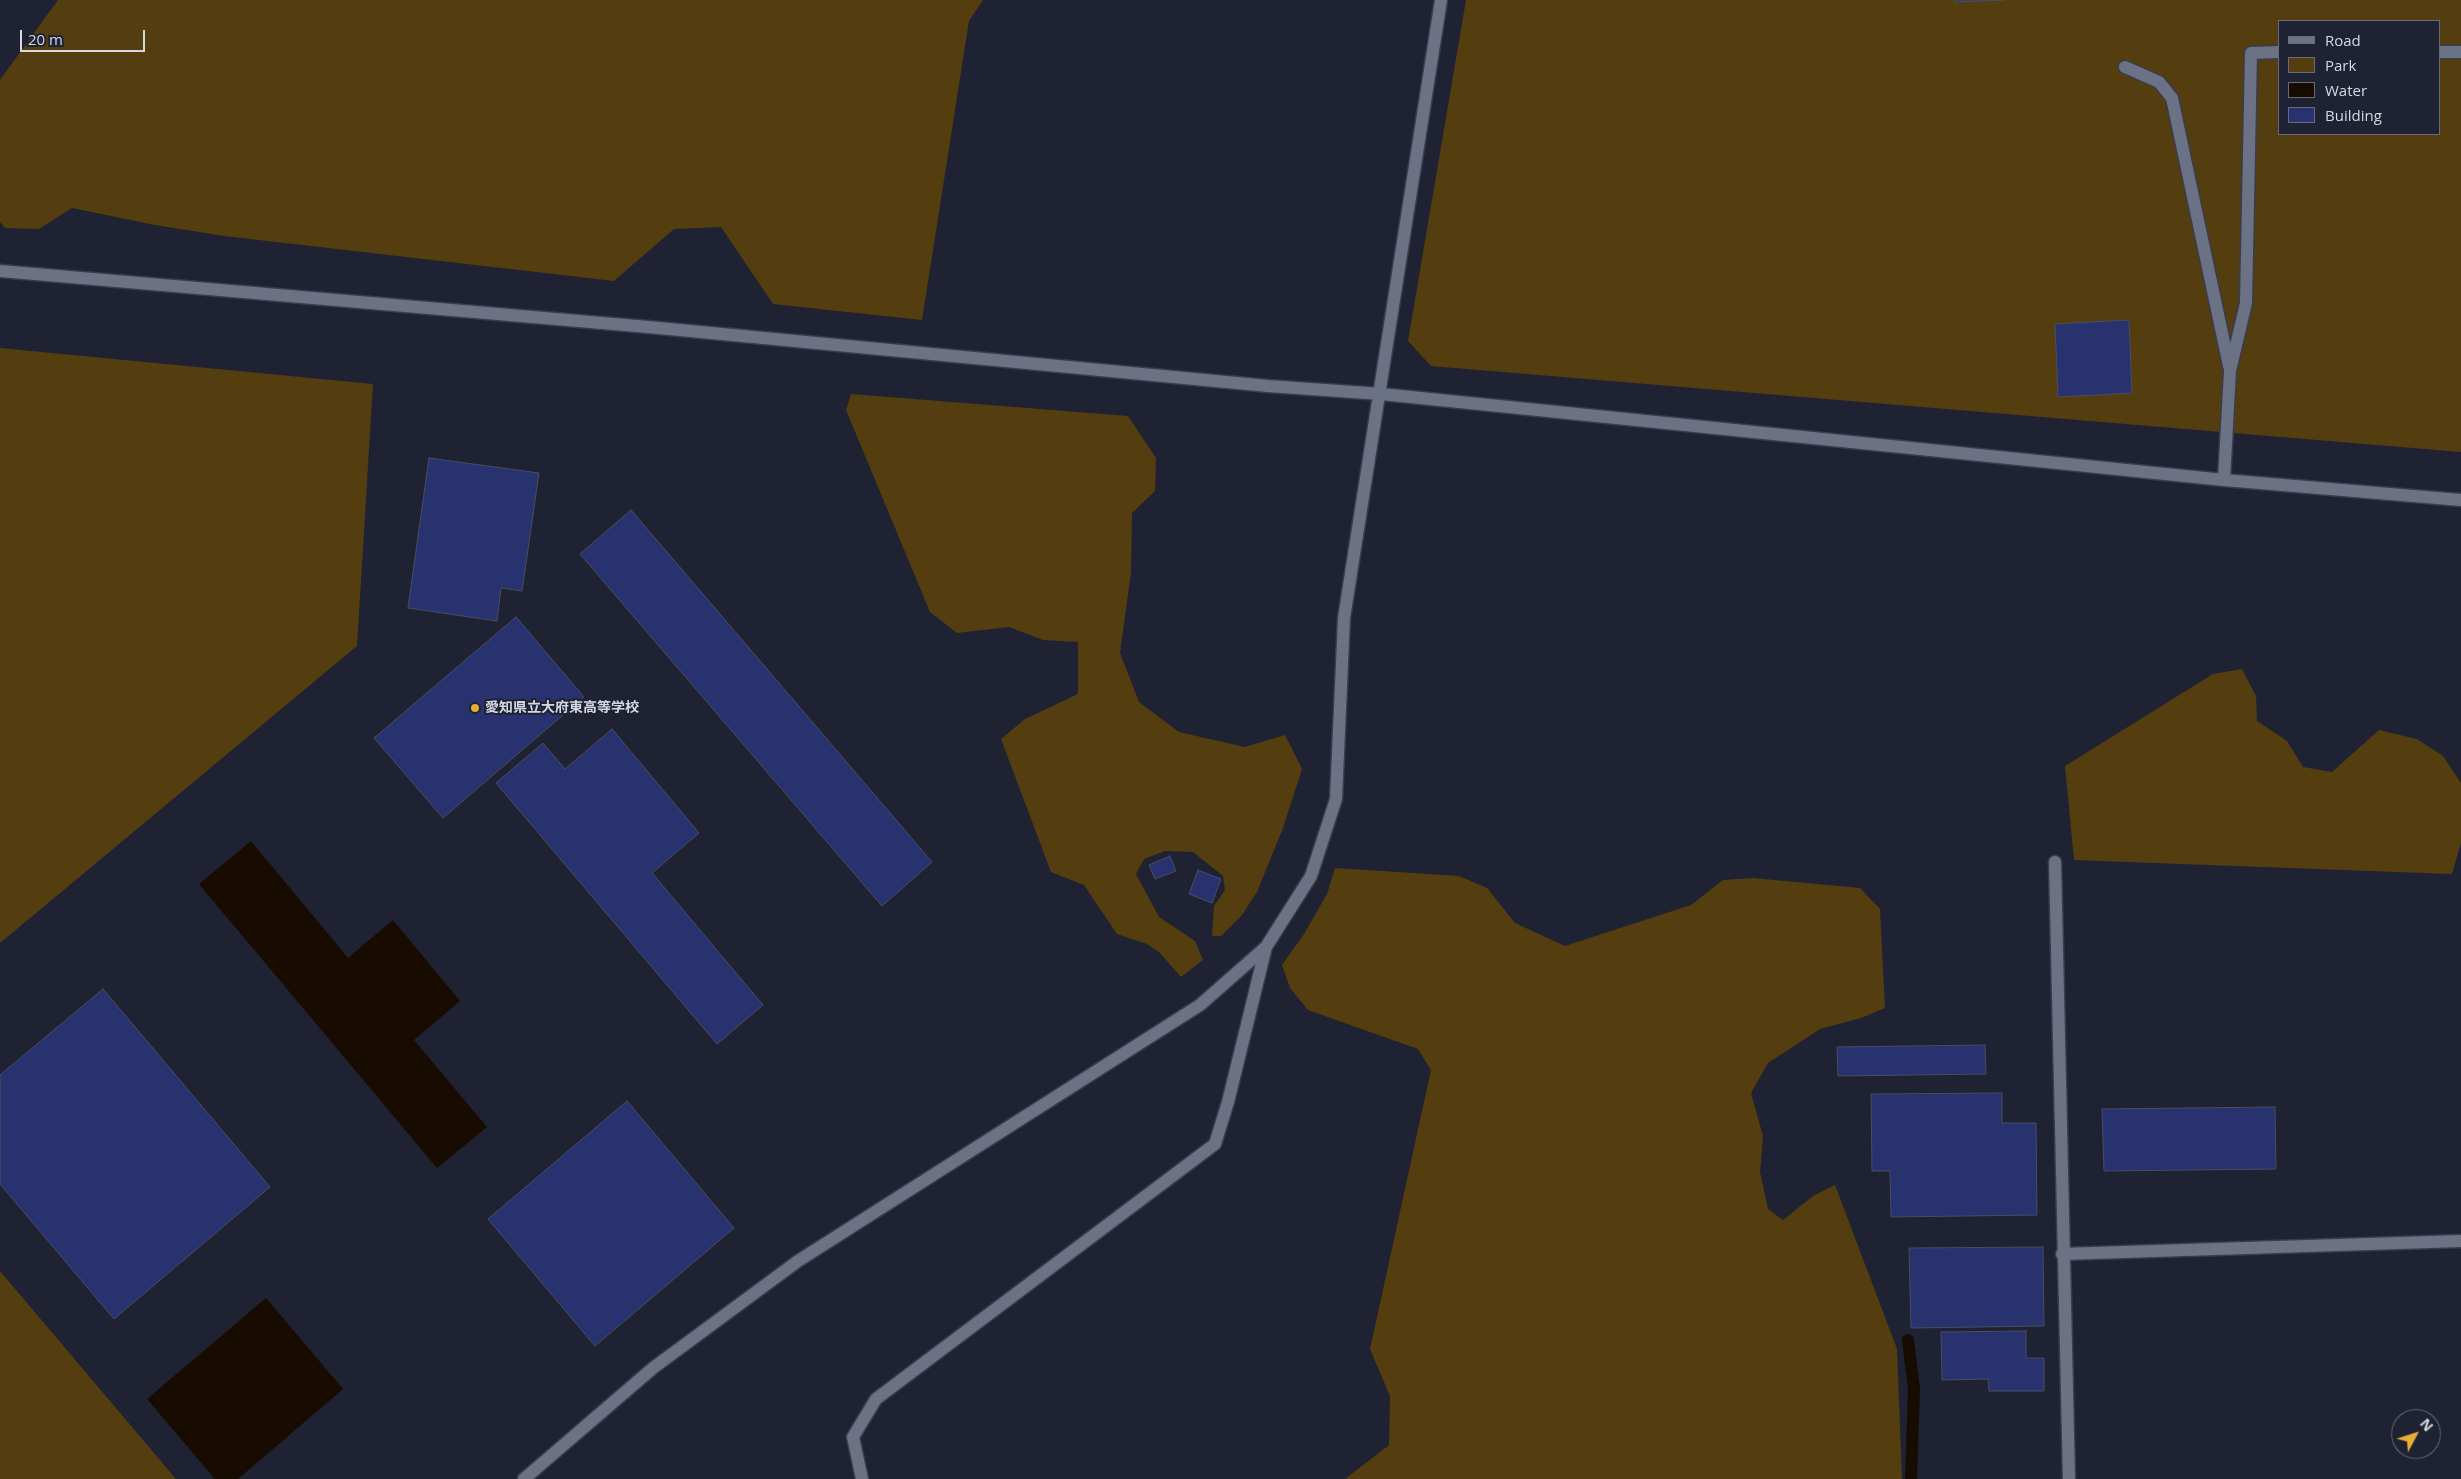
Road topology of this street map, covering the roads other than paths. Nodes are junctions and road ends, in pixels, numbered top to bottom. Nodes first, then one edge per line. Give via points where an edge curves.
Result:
1 (1441, 0) edge
2 (2278, 52) edge
3 (2441, 52) edge
4 (2461, 52) edge
5 (2125, 66) dead end
6 (0, 270) edge
7 (2230, 371) junction
8 (1380, 394) junction
9 (2224, 480) junction
10 (2461, 500) edge
11 (2054, 862) dead end
12 (1266, 947) junction
13 (2461, 1241) edge
14 (2062, 1254) junction
15 (524, 1479) edge
16 (862, 1479) edge
17 (2069, 1479) edge

1 - 8 street
2 - 7 street via 2252,53 2246,302
3 - 4 street
5 - 7 street via 2159,82 2172,98
6 - 8 street
7 - 9 street
8 - 9 street
8 - 12 street via 1344,618 1336,799 1311,876
9 - 10 street
11 - 14 street
12 - 15 street via 1200,1006 798,1261 653,1368
12 - 16 street via 1215,1144 876,1399 853,1437
13 - 14 street
14 - 17 street

